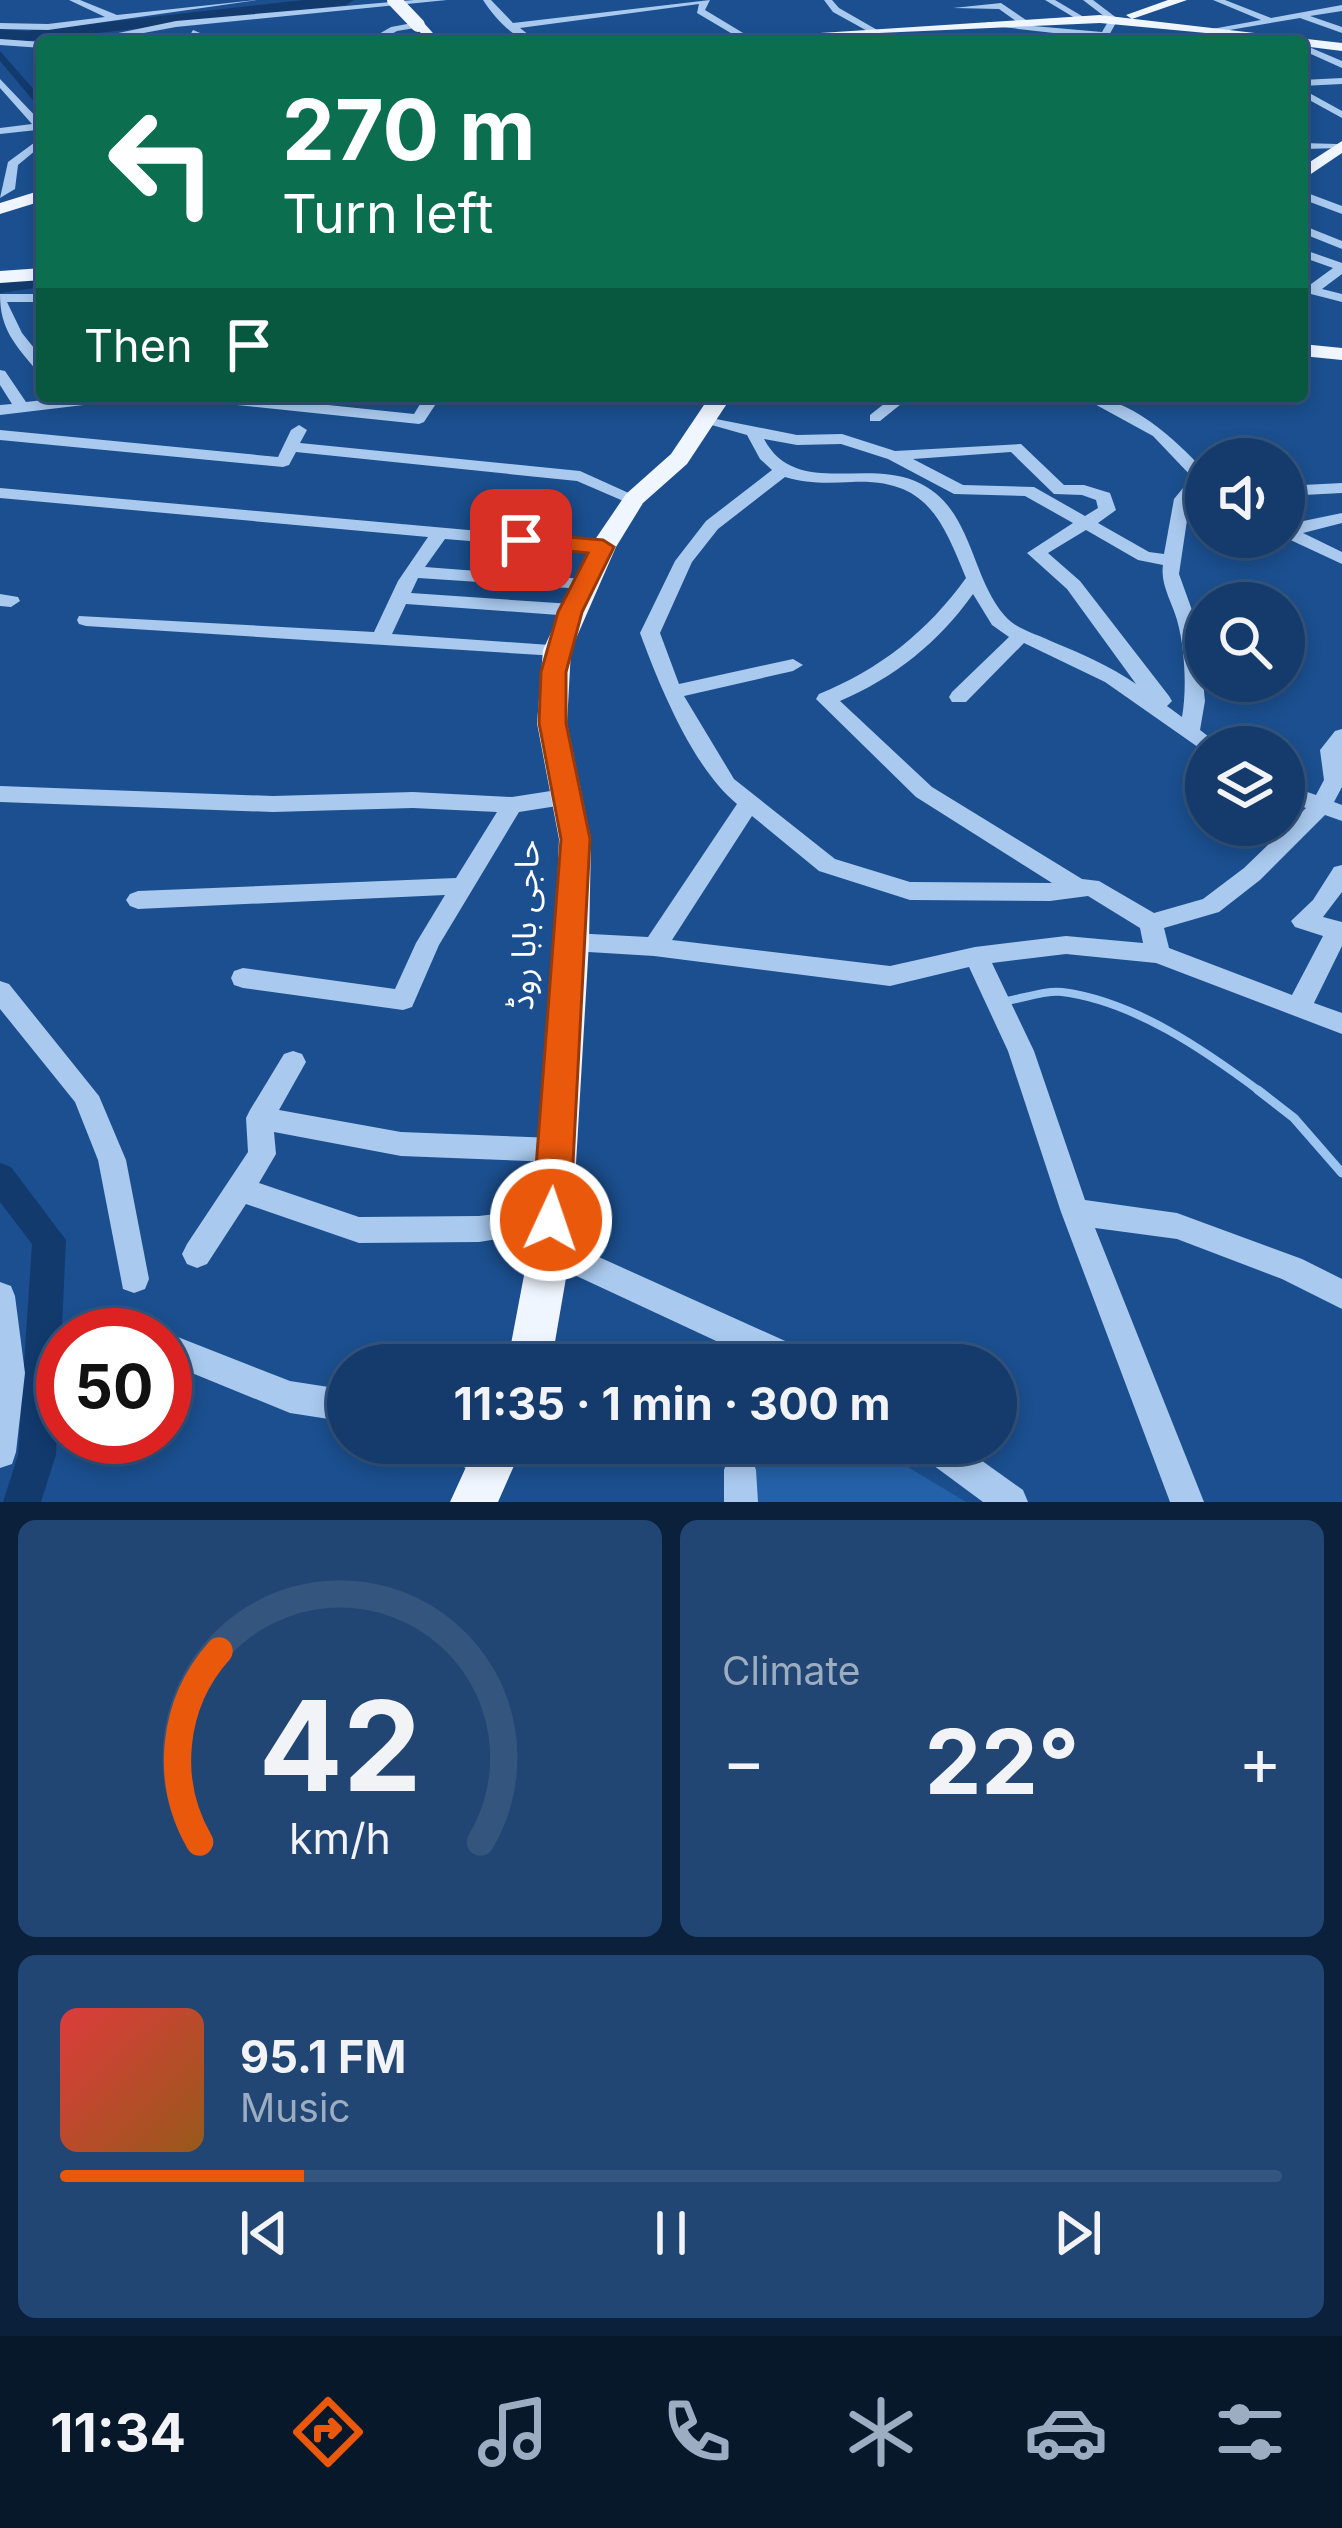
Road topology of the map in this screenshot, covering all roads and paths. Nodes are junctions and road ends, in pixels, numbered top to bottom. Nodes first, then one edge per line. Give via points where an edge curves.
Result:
1 (74, 0) edge
2 (253, 0) edge
3 (394, 0) edge
4 (443, 0) edge
5 (487, 0) edge
6 (705, 0) edge
7 (828, 0) edge
8 (1049, 0) edge
9 (1087, 0) edge
10 (1181, 0) edge
11 (1217, 0) edge
12 (1324, 0) edge
13 (953, 4) edge
14 (1342, 7) edge
15 (1309, 12) junction
16 (0, 14) edge
17 (1295, 14) junction
18 (116, 18) junction
19 (1083, 20) junction
20 (1114, 20) junction
21 (1272, 21) junction
22 (71, 25) junction
23 (418, 25) junction
24 (4, 26) edge
25 (513, 26) junction
26 (1025, 26) junction
27 (1342, 27) edge
28 (874, 31) junction
29 (972, 32) junction
30 (1223, 32) junction
31 (194, 33) dead end
32 (76, 36) edge
33 (111, 36) edge
34 (201, 36) edge
35 (381, 36) edge
36 (428, 36) edge
37 (526, 36) edge
38 (743, 36) edge
39 (779, 36) edge
40 (1034, 36) edge
41 (1087, 36) edge
42 (1106, 36) edge
43 (1234, 36) edge
44 (1249, 36) edge
45 (0, 42) edge
46 (1308, 44) edge
47 (36, 45) edge
48 (1342, 47) edge
49 (1308, 49) edge
50 (1342, 65) edge
51 (1308, 68) edge
52 (1308, 80) edge
53 (1338, 81) edge
54 (0, 82) edge
55 (1308, 95) edge
56 (1308, 111) edge
57 (1340, 113) edge
58 (36, 126) edge
59 (0, 131) edge
60 (36, 132) edge
61 (36, 133) edge
62 (36, 138) edge
63 (0, 140) edge
64 (1308, 146) edge
65 (1340, 147) edge
66 (1308, 171) edge
67 (0, 194) edge
68 (36, 197) edge
69 (1308, 197) edge
70 (0, 209) edge
71 (1342, 210) edge
72 (1308, 232) edge
73 (1342, 245) edge
74 (1308, 257) edge
75 (1308, 268) edge
76 (1338, 272) edge
77 (36, 274) edge
78 (0, 277) edge
79 (36, 298) edge
80 (1342, 298) edge
81 (0, 300) edge
82 (1308, 351) edge
83 (1342, 354) edge
84 (36, 360) edge
85 (0, 374) edge
86 (53, 402) edge
87 (256, 402) edge
88 (429, 402) edge
89 (895, 402) edge
90 (1100, 402) edge
91 (21, 406) junction
92 (713, 408) edge
93 (0, 410) edge
94 (875, 418) dead end
95 (299, 430) dead end
96 (753, 431) junction
97 (0, 435) edge
98 (290, 447) junction
99 (894, 457) junction
100 (1185, 461) edge
101 (779, 473) junction
102 (1342, 488) edge
103 (1305, 490) edge
104 (0, 493) edge
105 (1185, 497) edge
106 (634, 500) junction
107 (1342, 518) edge
108 (1085, 520) junction
109 (1305, 527) edge
110 (440, 533) junction
111 (1305, 540) edge
112 (1342, 559) edge
113 (1172, 562) junction
114 (418, 566) junction
115 (593, 568) junction
116 (974, 579) junction
117 (400, 598) junction
118 (572, 610) junction
119 (86, 620) dead end
120 (1022, 634) junction
121 (380, 639) junction
122 (557, 650) junction
123 (793, 665) dead end
124 (672, 692) junction
125 (959, 697) dead end
126 (1190, 726) edge
127 (1185, 729) edge
128 (1185, 731) edge
129 (1342, 736) edge
130 (0, 794) edge
131 (570, 796) junction
132 (512, 805) junction
133 (748, 805) junction
134 (1332, 809) edge
135 (1342, 873) edge
136 (464, 886) junction
137 (1078, 889) junction
138 (138, 900) dead end
139 (1151, 923) junction
140 (572, 942) junction
141 (654, 947) junction
142 (1158, 954) junction
143 (975, 956) junction
144 (243, 978) dead end
145 (0, 991) edge
146 (1299, 1007) junction
147 (1342, 1024) edge
148 (293, 1062) dead end
149 (260, 1118) junction
150 (555, 1150) junction
151 (243, 1190) junction
152 (1076, 1212) junction
153 (551, 1235) junction
154 (197, 1254) dead end
155 (134, 1279) dead end
156 (1342, 1295) edge
157 (1, 1307) edge
158 (533, 1344) edge
159 (762, 1344) edge
160 (192, 1358) edge
161 (327, 1403) edge
162 (0, 1452) edge
163 (958, 1464) edge
164 (1011, 1502) edge
165 (1187, 1502) edge

1 - 18 street
2 - 18 street
3 - 23 main road, bridge
4 - 33 street
5 - 25 street
6 - 25 street
6 - 38 street via 700,11
7 - 28 street
8 - 19 street
9 - 20 street
10 - 20 main road
11 - 21 street
12 - 14 street
13 - 26 street via 1001,6
13 - 29 street
14 - 15 street
15 - 17 street
15 - 27 street
16 - 24 street
17 - 21 street
17 - 27 street
18 - 22 street
19 - 20 main road
19 - 26 main road
20 - 30 main road
20 - 42 street
21 - 30 street
22 - 24 street
22 - 32 street
23 - 35 street
23 - 36 main road
25 - 37 street
26 - 29 main road
26 - 40 street
26 - 41 street
28 - 29 main road
28 - 39 main road
30 - 43 street
30 - 44 main road
31 - 34 street
45 - 47 street
46 - 48 main road
49 - 50 street
51 - 53 street
52 - 53 street
54 - 58 street
55 - 57 street
56 - 57 street
59 - 60 street
61 - 63 street
62 - 67 street via 12,164 11,187
64 - 65 street
65 - 66 main road
68 - 70 main road
69 - 71 street
72 - 73 street
74 - 76 street
75 - 76 street
76 - 80 street via 1312,290
77 - 78 main road
79 - 81 street
81 - 84 street
82 - 83 main road
85 - 91 street
86 - 91 street
87 - 88 street via 419,419
89 - 94 street
90 - 100 street via 1159,433
91 - 93 street
92 - 96 street
92 - 106 main road, حاجی بابا روڈ via 679,458
95 - 98 street
96 - 99 street via 842,440
96 - 101 street
97 - 98 street via 283,462
98 - 106 street via 580,476
99 - 108 street via 960,490 1028,491
99 - 108 street via 1015,447 1060,490 1104,496 1107,510
101 - 116 street via 881,475 916,486 955,525
101 - 124 street via 712,525 653,621 650,633
102 - 103 street
104 - 110 street
105 - 113 street
106 - 115 main road, حاجی بابا روڈ
107 - 109 street
108 - 113 street via 1144,556
108 - 127 street via 1036,553 1082,594
110 - 114 street
110 - 115 street
111 - 112 street
113 - 126 street via 1188,624
114 - 115 street
114 - 117 street
115 - 118 main road, حاجی بابا روڈ
116 - 120 street via 1000,624
116 - 137 street via 952,614 893,666 826,699 924,792
117 - 118 street
117 - 121 street
118 - 122 main road, حاجی بابا روڈ
119 - 121 street
120 - 125 street
120 - 128 street via 1118,681
121 - 122 street
122 - 131 main road, حاجی بابا روڈ via 552,723
123 - 124 street
124 - 133 street via 700,747
129 - 134 street via 1330,751
130 - 132 street
131 - 132 street
131 - 140 main road, حاجی بابا روڈ
132 - 136 street
133 - 137 street via 827,865 910,891
133 - 141 street
134 - 139 street via 1211,906
135 - 146 street via 1303,921 1340,932 1317,960
136 - 138 street
136 - 144 street via 403,1000
137 - 139 street via 1091,887
139 - 142 street
140 - 141 street
140 - 150 main road, حاجی بابا روڈ
141 - 143 street via 890,976
142 - 143 street via 1066,945
142 - 146 street
143 - 152 street via 1004,1002
145 - 155 street via 86,1096 112,1160
146 - 147 street
148 - 149 street
149 - 150 street via 401,1144
149 - 151 street via 262,1154
150 - 153 main road, حاجی بابا روڈ
151 - 153 street via 358,1230
151 - 154 street
152 - 156 street via 1177,1226
152 - 165 street
153 - 158 main road, حاجی بابا روڈ
153 - 159 street
157 - 162 street via 9,1373
160 - 161 street via 290,1397
163 - 164 street

